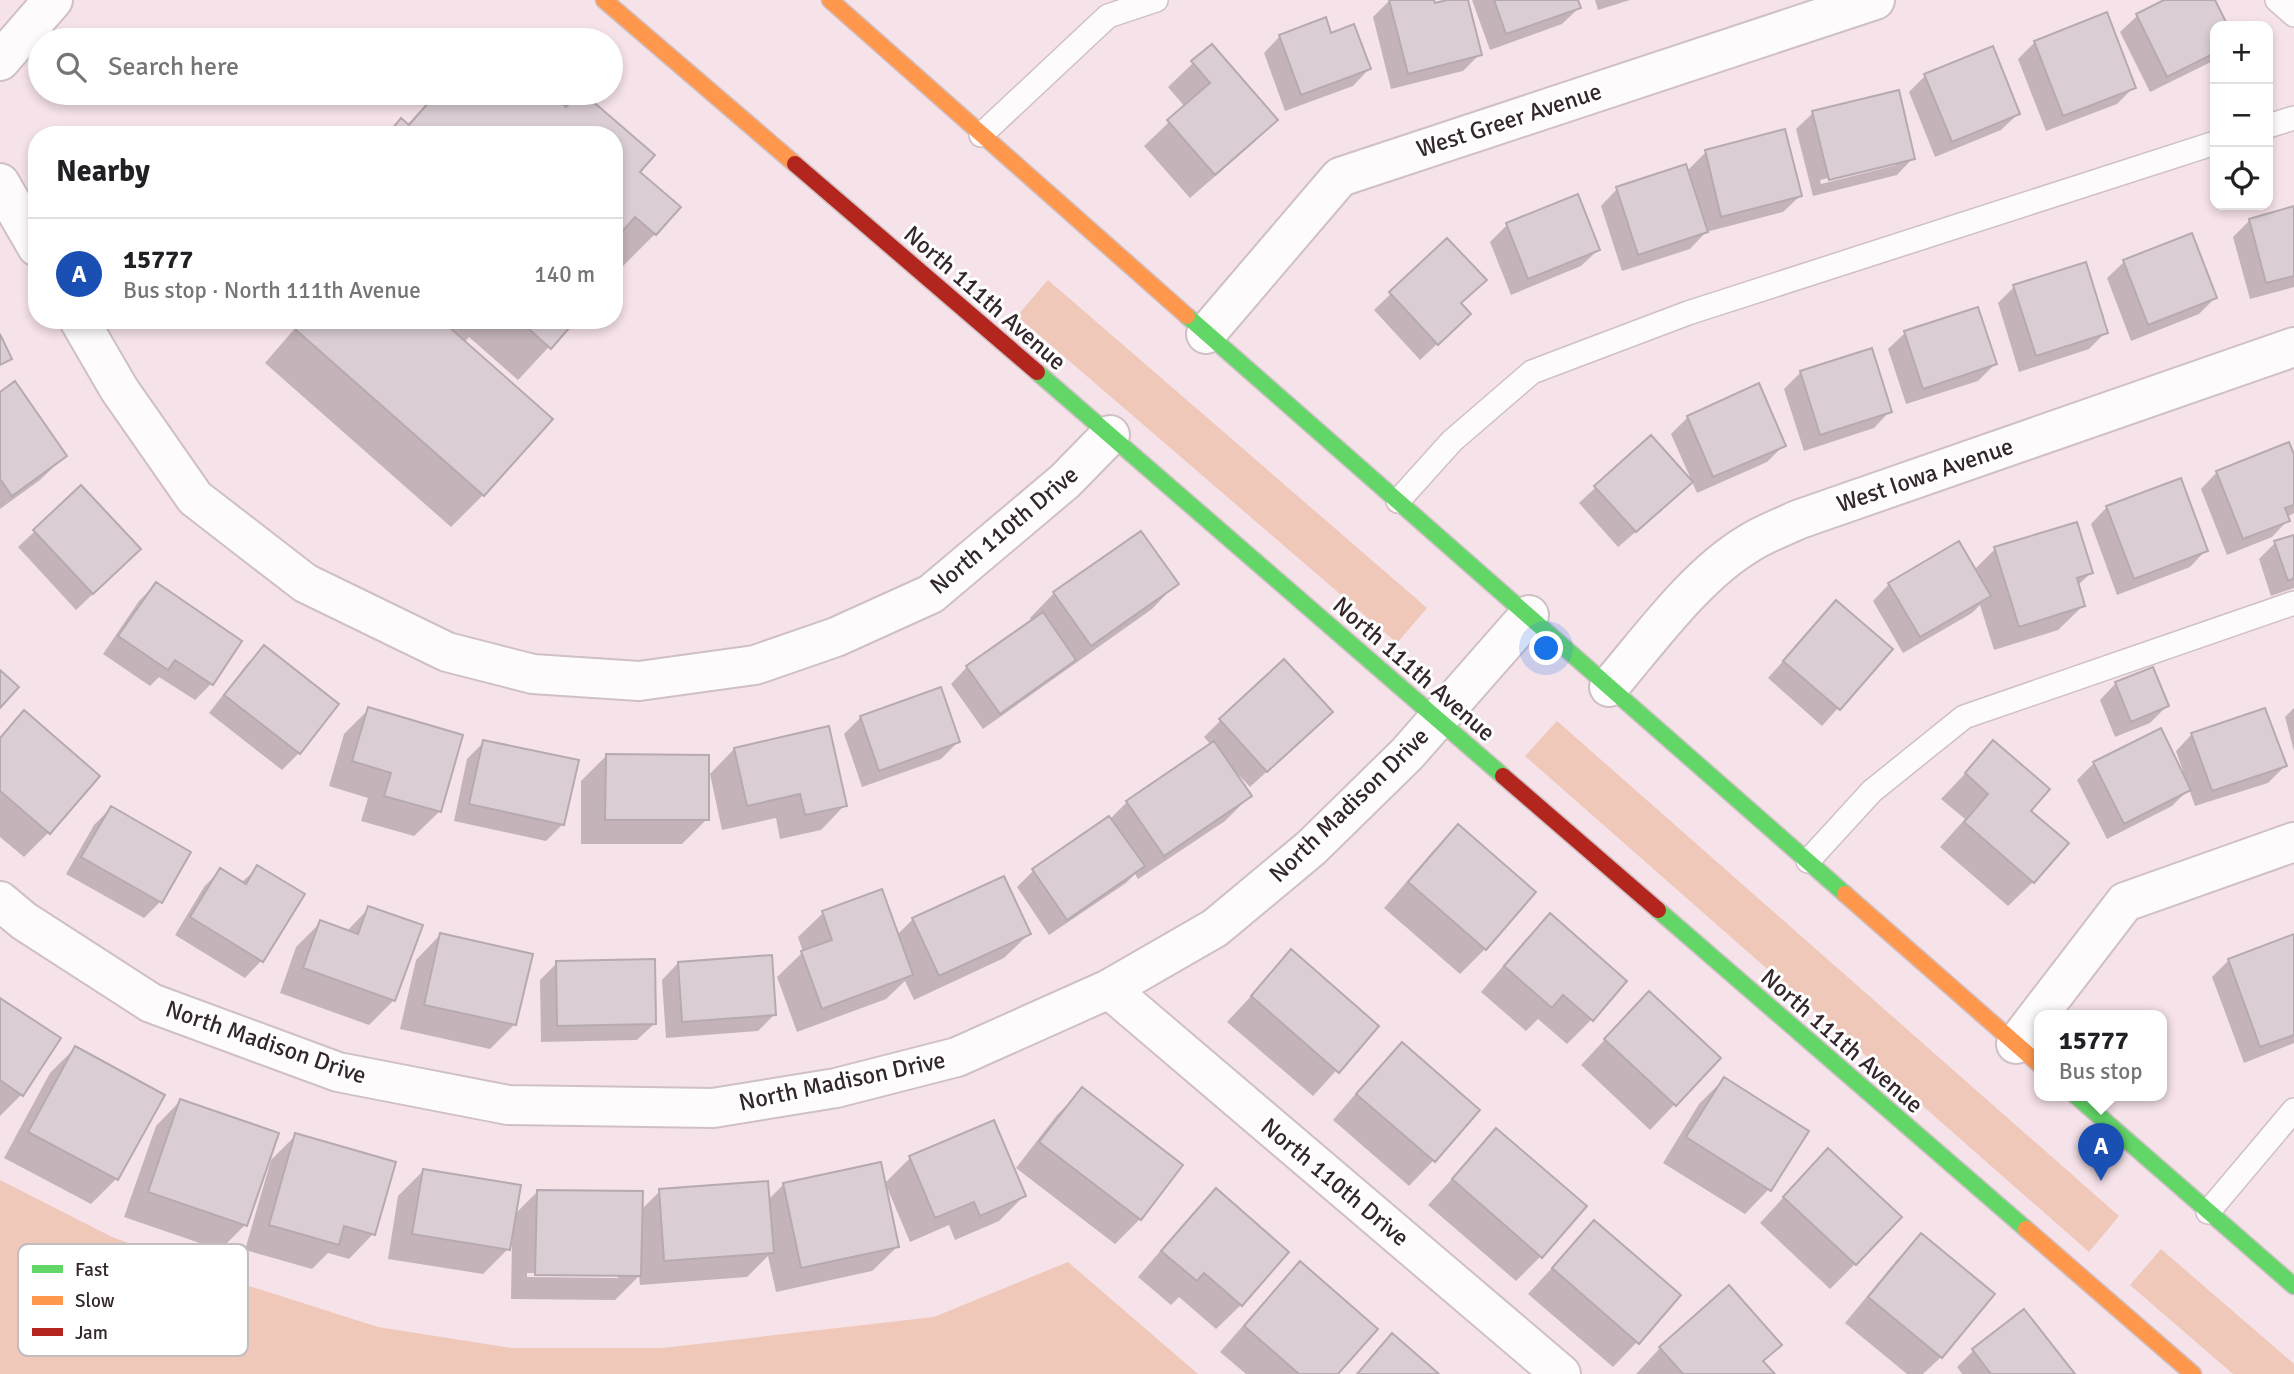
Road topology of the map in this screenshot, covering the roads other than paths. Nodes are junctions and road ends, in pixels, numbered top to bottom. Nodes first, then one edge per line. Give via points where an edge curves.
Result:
1 (53, 0) edge
2 (604, 0) edge
3 (830, 0) edge
4 (1156, 0) edge
5 (1875, 0) edge
6 (2277, 0) edge
7 (2294, 15) edge
8 (29, 28) edge
9 (28, 29) edge
10 (0, 61) edge
11 (2294, 118) edge
12 (2273, 124) edge
13 (981, 135) junction
14 (2210, 145) edge
15 (0, 183) edge
16 (28, 231) edge
17 (84, 329) edge
18 (1206, 334) junction
19 (2294, 347) edge
20 (1110, 435) junction
21 (1398, 501) junction
22 (2294, 603) edge
23 (1529, 615) junction
24 (1609, 687) junction
25 (1437, 720) junction
26 (2294, 842) edge
27 (1808, 861) junction
28 (0, 901) edge
29 (1109, 989) junction
30 (2056, 1010) edge
31 (2028, 1054) edge
32 (2082, 1101) edge
33 (2294, 1110) edge
34 (2208, 1212) junction
35 (2294, 1286) edge
36 (1561, 1374) edge
37 (2193, 1374) edge

1 - 8 street
2 - 20 street, North 111th Avenue
3 - 13 street
4 - 13 lane via 1108,16
5 - 18 street, West Greer Avenue via 1340,177
6 - 7 lane
9 - 10 street
11 - 12 lane
13 - 18 street
14 - 21 lane via 1688,313 1532,372 1452,441
15 - 16 street
17 - 20 street, North 110th Drive via 119,389 195,498 305,583 447,652 533,674 639,681 755,665 835,637 931,594 1065,481
18 - 21 street
19 - 24 street, West Iowa Avenue via 1797,520 1716,567
20 - 25 street, North 111th Avenue
21 - 23 street
22 - 27 lane via 1964,717 1872,791
23 - 24 street
23 - 25 street, North Madison Drive
24 - 27 street
25 - 29 street, North Madison Drive via 1311,848 1215,928
25 - 37 street, North 111th Avenue
26 - 30 street via 2125,902
27 - 31 street
28 - 29 street, North Madison Drive via 151,1003 338,1072 508,1105 713,1108 836,1088 957,1057
29 - 36 street, North 110th Drive
32 - 34 street
33 - 34 lane
34 - 35 street

